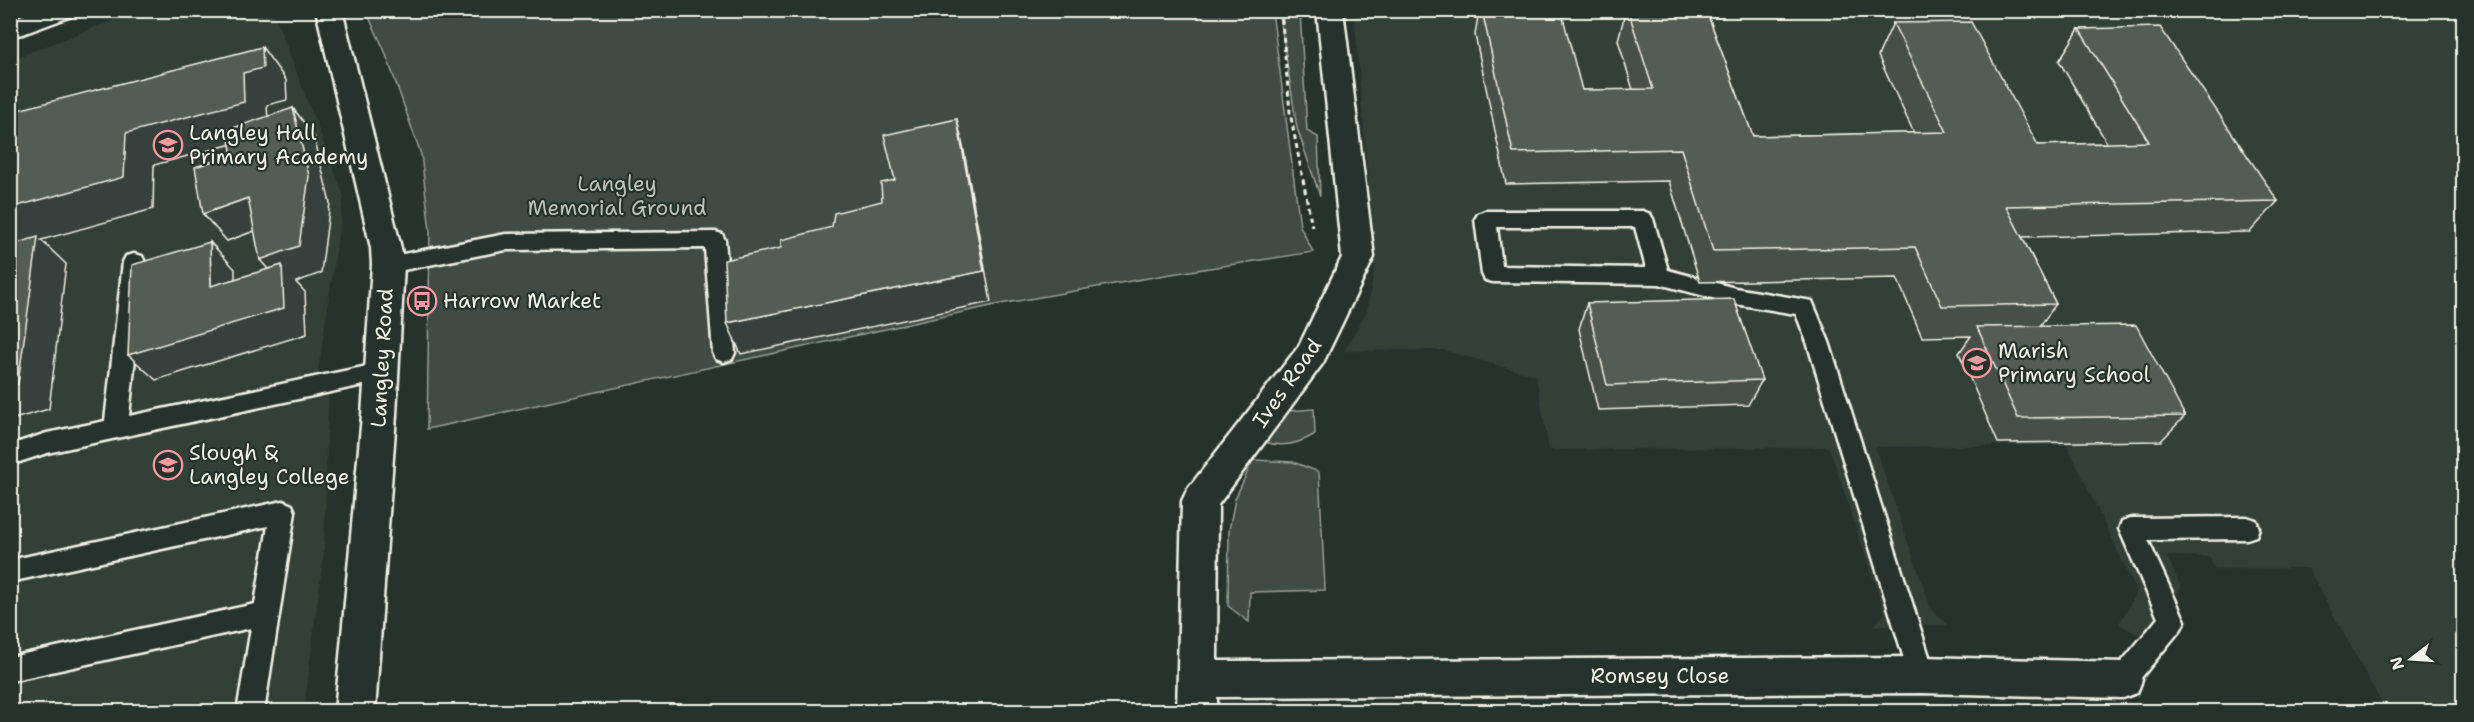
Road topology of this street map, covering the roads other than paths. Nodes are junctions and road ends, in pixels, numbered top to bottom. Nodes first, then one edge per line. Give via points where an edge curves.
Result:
1 (42, 10) edge
2 (63, 10) edge
3 (329, 10) edge
4 (1330, 10) edge
5 (12, 28) edge
6 (134, 262) edge
7 (388, 265) junction
8 (1659, 276) junction
9 (724, 353) dead end
10 (382, 372) junction
11 (116, 428) junction
12 (11, 455) edge
13 (2247, 528) dead end
14 (10, 571) edge
15 (266, 613) junction
16 (10, 669) edge
17 (1922, 675) junction
18 (2123, 681) joint
19 (1197, 695) edge
20 (250, 711) edge
21 (355, 711) edge

1 - 5 street
2 - 5 street
3 - 7 street, Langley Road
4 - 19 street, Ives Road via 1358,257 1311,354 1200,501
6 - 11 lane
7 - 9 lane via 506,242 715,240
7 - 10 street, Langley Road
8 - 8 lane via 1493,274 1485,219 1643,219
8 - 17 lane via 1735,296 1804,307
10 - 11 lane
10 - 21 street, Langley Road
11 - 12 lane
13 - 18 lane via 2131,529 2172,621
14 - 15 lane via 283,512
15 - 16 lane
15 - 20 lane
17 - 18 street, Romsey Close
17 - 19 street, Romsey Close

